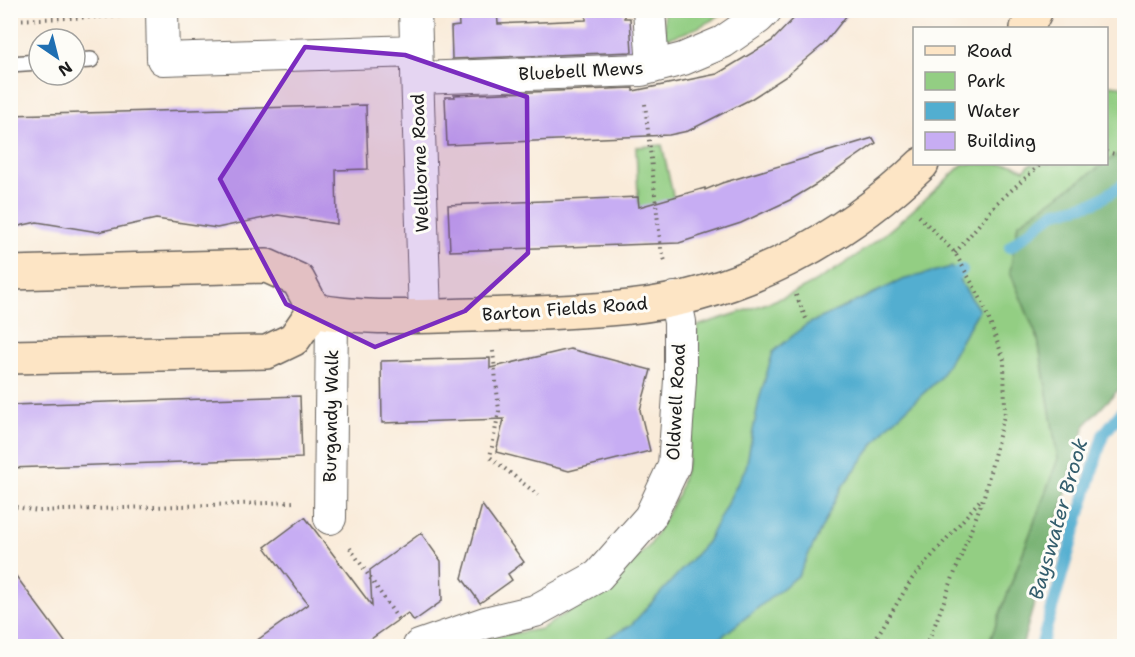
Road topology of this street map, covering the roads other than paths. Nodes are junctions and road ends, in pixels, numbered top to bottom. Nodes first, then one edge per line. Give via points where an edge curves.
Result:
1 (415, 10) edge
2 (649, 10) edge
3 (766, 10) edge
4 (1036, 10) edge
5 (162, 13) edge
6 (1028, 27) edge
7 (87, 60) edge
8 (92, 60) dead end
9 (27, 63) edge
10 (10, 64) edge
11 (416, 65) junction
12 (647, 68) junction
13 (921, 165) edge
14 (10, 273) edge
15 (675, 298) junction
16 (323, 312) junction
17 (425, 316) junction
18 (10, 357) edge
19 (318, 510) road end
20 (411, 637) edge

1 - 11 street, Wellborne Road
2 - 12 street
3 - 12 street, Bluebell Mews via 723,42
4 - 6 street
5 - 11 street, Bluebell Mews via 163,59
7 - 8 lane
9 - 10 lane
11 - 12 street, Bluebell Mews
11 - 17 street, Wellborne Road
13 - 15 street, Barton Fields Road via 896,189 782,263 726,286
14 - 16 street via 267,266 298,279
15 - 17 street, Barton Fields Road via 631,307
15 - 20 street, Oldwell Road via 680,322 680,380 674,466 650,517 598,576 536,611
16 - 17 street, Barton Fields Road
16 - 18 street via 294,339 267,352
16 - 19 street, Burgandy Walk

